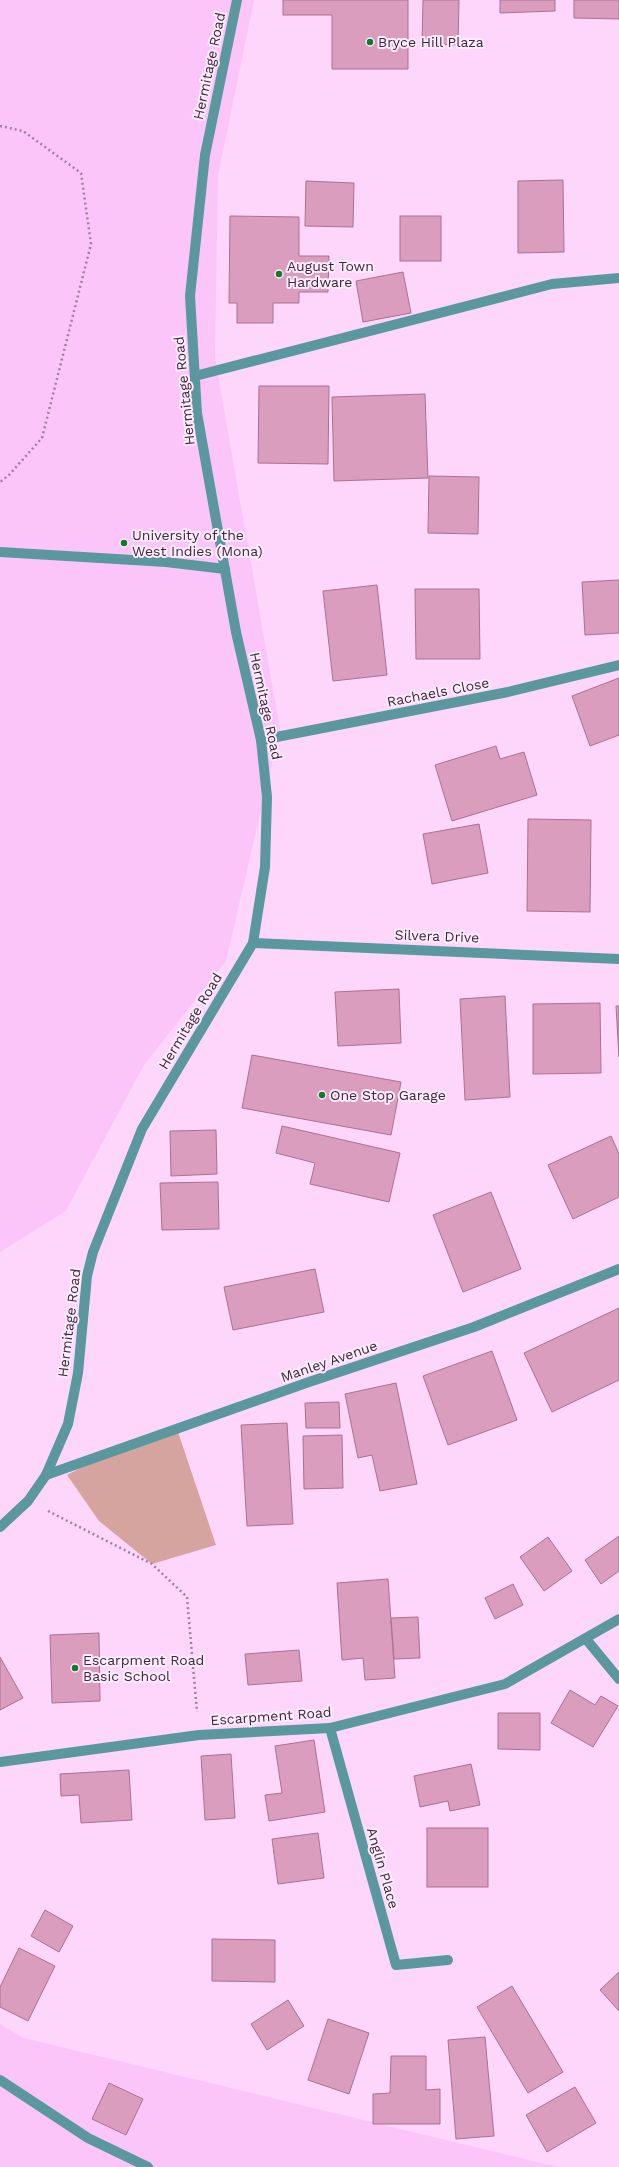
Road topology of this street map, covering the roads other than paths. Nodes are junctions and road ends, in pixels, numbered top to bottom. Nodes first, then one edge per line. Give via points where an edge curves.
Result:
1 (237, 0) edge
2 (619, 278) edge
3 (195, 376) junction
4 (0, 552) edge
5 (225, 569) junction
6 (619, 665) edge
7 (261, 740) junction
8 (253, 943) junction
9 (619, 959) edge
10 (619, 1269) edge
11 (46, 1475) junction
12 (0, 1528) edge
13 (619, 1619) edge
14 (586, 1639) junction
15 (619, 1679) edge
16 (330, 1728) junction
17 (0, 1762) edge
18 (448, 1960) dead end
19 (0, 2080) edge
20 (148, 2167) edge

1 - 3 street, Hermitage Road via 205,155 190,296
2 - 3 street via 552,284
3 - 5 street, Hermitage Road via 197,413
4 - 5 street via 166,562
5 - 7 street, Hermitage Road via 236,632
6 - 7 street, Rachaels Close via 508,692
7 - 8 street, Hermitage Road via 267,797 265,867
8 - 9 street, Silvera Drive
8 - 11 street, Hermitage Road via 142,1129 93,1252 87,1276 78,1373 68,1424
10 - 11 street, Manley Avenue via 474,1327
11 - 12 street, Hermitage Road via 28,1501
13 - 14 street, Escarpment Road
14 - 15 street
14 - 16 street, Escarpment Road via 505,1684
16 - 17 street, Escarpment Road via 199,1735
16 - 18 street, Anglin Place via 396,1965
19 - 20 street via 88,2138

